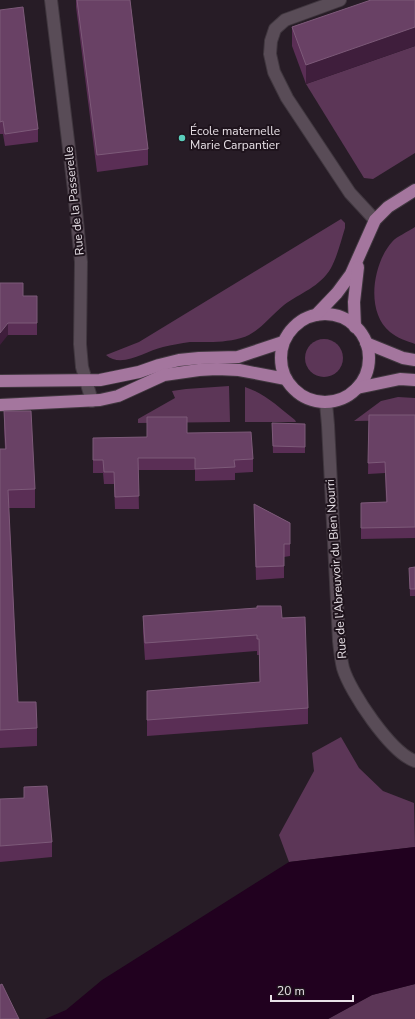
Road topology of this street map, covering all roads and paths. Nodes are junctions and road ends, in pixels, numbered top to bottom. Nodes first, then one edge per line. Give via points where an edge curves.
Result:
1 (51, 0) edge
2 (340, 0) edge
3 (415, 190) edge
4 (375, 220) junction
5 (359, 255) junction
6 (316, 315) junction
7 (355, 327) junction
8 (283, 342) junction
9 (366, 343) junction
10 (415, 360) edge
11 (286, 379) junction
12 (415, 380) edge
13 (0, 381) edge
14 (86, 381) junction
15 (358, 388) junction
16 (92, 401) junction
17 (326, 403) junction
18 (0, 404) edge
19 (415, 761) edge

1 - 14 street, Rue de la Passerelle via 74,190 80,262 80,344
2 - 4 street via 285,20 275,29 270,54 274,72 287,98 350,193
3 - 4 main road via 388,207
4 - 5 main road
5 - 6 main road via 342,287
5 - 7 main road via 354,302
6 - 7 main road via 330,314 344,319
6 - 8 main road via 296,324
7 - 9 main road
8 - 11 main road via 280,361
8 - 14 main road via 238,357 179,360 119,377
9 - 10 main road via 403,358
9 - 15 main road via 367,372
11 - 16 main road via 239,370 180,372 164,376 118,396
11 - 17 main road via 303,397
12 - 15 main road via 400,379
13 - 14 main road
14 - 16 street, Rue de la Passerelle
15 - 17 main road via 349,396
16 - 18 main road
17 - 19 street, Rue de l'Abreuvoir du Bien Nourri via 338,641 343,669 373,723 392,744

